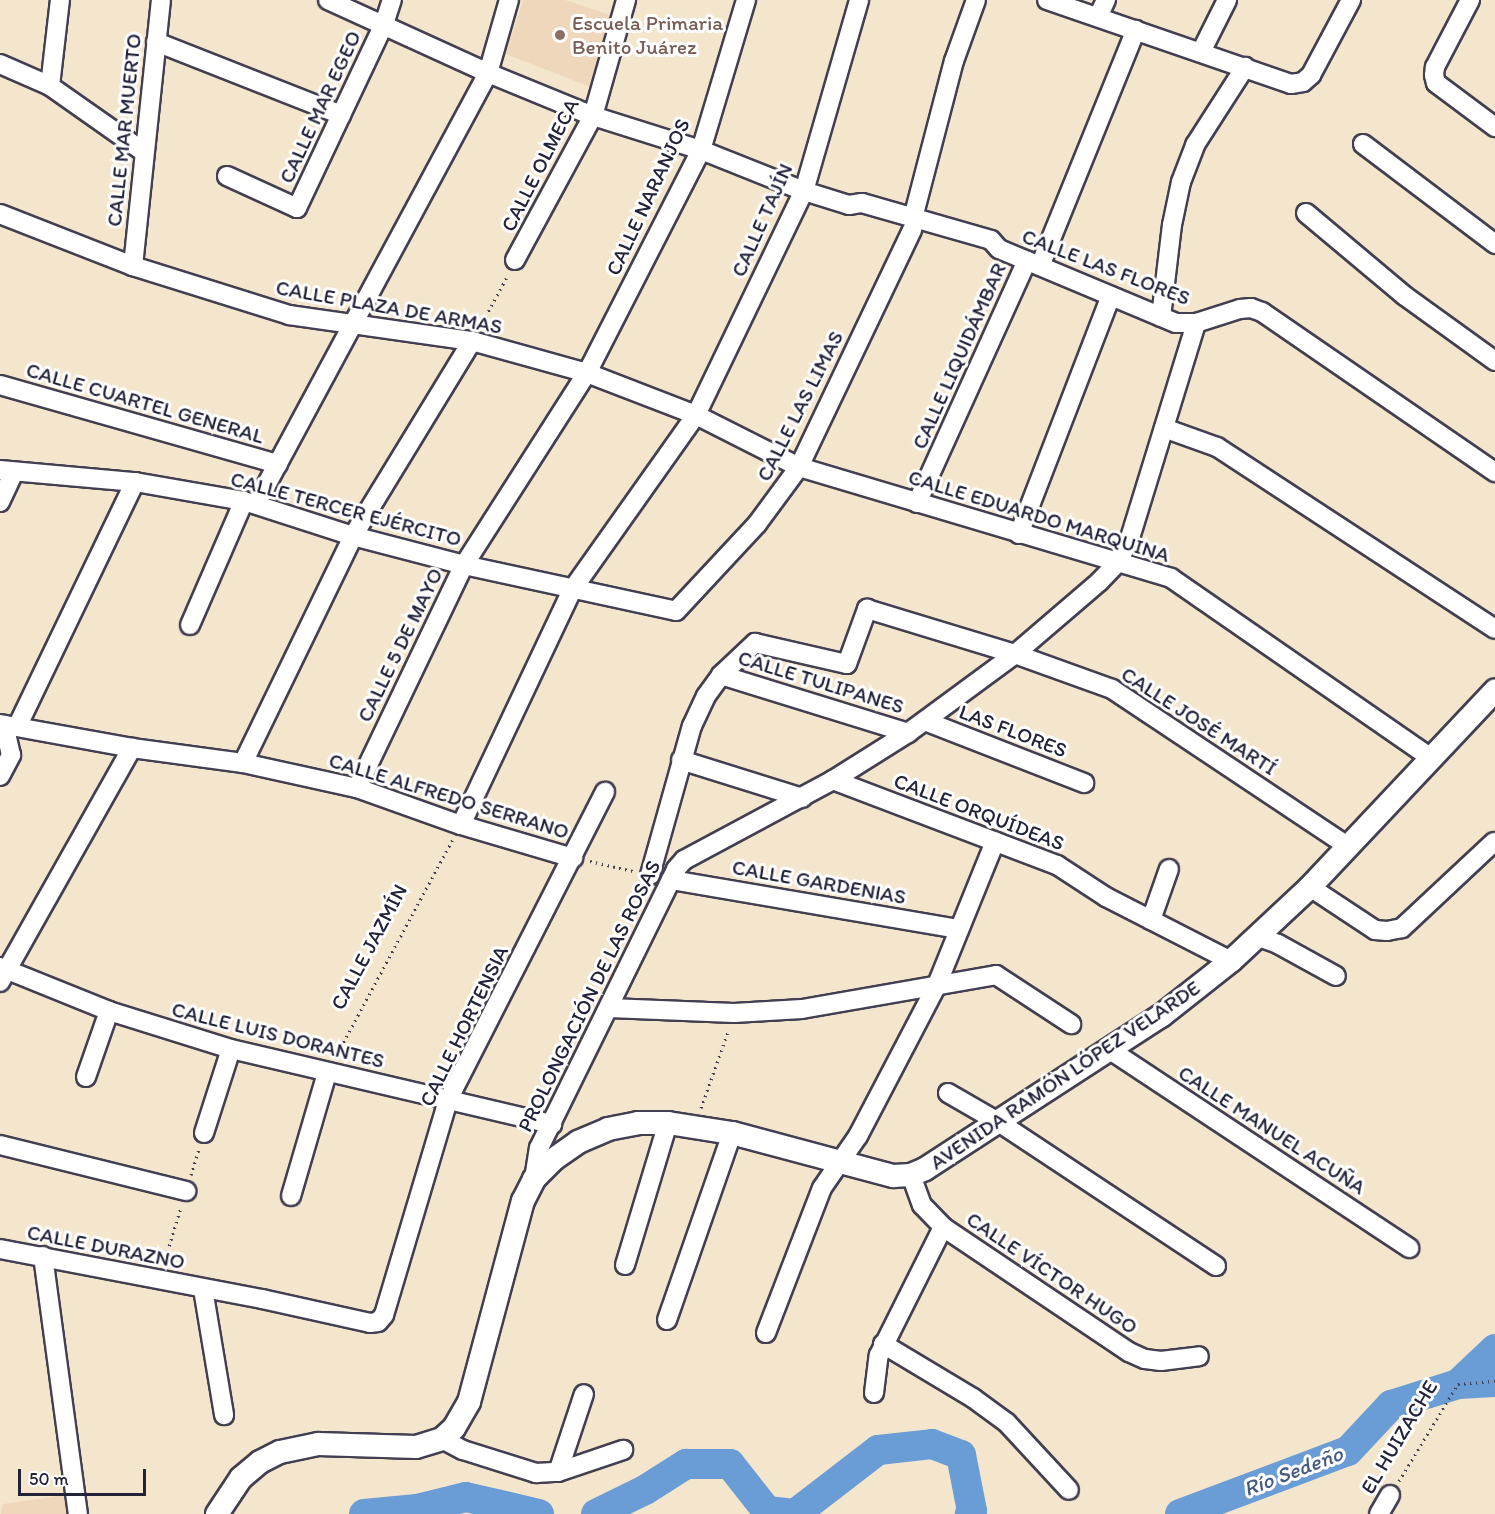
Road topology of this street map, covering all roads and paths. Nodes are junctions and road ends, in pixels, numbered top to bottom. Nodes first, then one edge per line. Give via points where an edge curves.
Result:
1 (60, 0) edge
2 (161, 0) edge
3 (328, 0) edge
4 (392, 0) edge
5 (509, 0) edge
6 (626, 0) edge
7 (746, 0) edge
8 (859, 0) edge
9 (976, 0) edge
10 (1047, 0) edge
11 (1106, 0) edge
12 (1227, 0) edge
13 (1351, 0) edge
14 (1470, 0) edge
15 (1098, 17) junction
16 (384, 24) junction
17 (1136, 30) junction
18 (156, 42) junction
19 (1201, 52) junction
20 (0, 64) edge
21 (1245, 67) junction
22 (488, 73) junction
23 (50, 86) junction
24 (340, 116) junction
25 (594, 116) junction
26 (1495, 127) edge
27 (1363, 144) dead end
28 (701, 150) junction
29 (144, 152) junction
30 (227, 176) dead end
31 (804, 191) junction
32 (1306, 213) dead end
33 (0, 214) edge
34 (913, 224) junction
35 (1495, 244) edge
36 (516, 260) joint
37 (1033, 264) junction
38 (133, 266) junction
39 (1111, 296) junction
40 (1161, 317) junction
41 (1196, 323) junction
42 (353, 324) junction
43 (472, 341) junction
44 (1495, 361) edge
45 (587, 373) junction
46 (0, 385) edge
47 (696, 415) junction
48 (1164, 428) junction
49 (278, 464) junction
50 (799, 467) junction
51 (7, 471) edge
52 (1495, 472) edge
53 (135, 482) junction
54 (0, 502) edge
55 (250, 503) junction
56 (918, 503) junction
57 (1018, 534) junction
58 (353, 536) junction
59 (1118, 562) junction
60 (464, 565) junction
61 (572, 590) junction
62 (676, 611) joint
63 (190, 625) dead end
64 (1495, 629) edge
65 (1015, 654) junction
66 (721, 675) junction
67 (1495, 691) edge
68 (925, 721) junction
69 (7, 725) edge
70 (908, 733) junction
71 (132, 748) junction
72 (1431, 758) junction
73 (681, 760) junction
74 (243, 763) junction
75 (0, 776) edge
76 (833, 780) junction
77 (1084, 783) dead end
78 (357, 788) junction
79 (605, 792) dead end
80 (802, 798) junction
81 (461, 825) junction
82 (995, 842) junction
83 (1494, 842) edge
84 (1349, 847) junction
85 (573, 858) junction
86 (1169, 869) dead end
87 (650, 875) joint
88 (671, 880) junction
89 (1310, 887) junction
90 (1151, 920) junction
91 (959, 928) junction
92 (1259, 937) junction
93 (1231, 961) junction
94 (2, 972) edge
95 (1336, 975) dead end
96 (936, 987) junction
97 (609, 1008) junction
98 (109, 1011) junction
99 (734, 1013) junction
100 (1071, 1024) dead end
101 (231, 1049) junction
102 (1110, 1050) junction
103 (327, 1073) junction
104 (86, 1077) dead end
105 (948, 1093) dead end
106 (448, 1100) junction
107 (668, 1122) junction
108 (1000, 1123) junction
109 (552, 1124) junction
110 (695, 1125) junction
111 (204, 1133) dead end
112 (732, 1133) junction
113 (0, 1145) edge
114 (840, 1162) junction
115 (911, 1175) junction
116 (534, 1179) junction
117 (186, 1191) dead end
118 (291, 1196) dead end
119 (943, 1227) junction
120 (1409, 1248) dead end
121 (0, 1249) edge
122 (43, 1256) junction
123 (626, 1265) dead end
124 (1216, 1266) dead end
125 (203, 1289) junction
126 (667, 1320) dead end
127 (378, 1322) joint
128 (766, 1333) dead end
129 (883, 1344) junction
130 (1198, 1356) dead end
131 (1495, 1381) edge
132 (874, 1393) dead end
133 (584, 1394) dead end
134 (224, 1415) dead end
135 (442, 1439) junction
136 (623, 1450) dead end
137 (558, 1472) junction
138 (1069, 1490) dead end
139 (1390, 1495) joint
140 (78, 1514) edge
141 (217, 1514) edge
142 (1379, 1514) edge

1 - 23 street
2 - 18 street, CALLE MAR MUERTO
3 - 16 street, CALLE LAS FLORES
4 - 16 street, CALLE MAR EGEO
5 - 22 street
6 - 25 street, CALLE OLMECA
7 - 28 street, CALLE NARANJOS
8 - 31 street, CALLE TAJÍN
9 - 34 street, CALLE LAS LIMAS via 954,61
10 - 15 street
11 - 15 street
12 - 19 street
13 - 21 street via 1311,75 1303,82 1291,84
14 - 26 street via 1435,66 1436,83
15 - 17 street
16 - 22 street, CALLE LAS FLORES
16 - 24 street, CALLE MAR EGEO
17 - 19 street
17 - 37 street, CALLE LIQUIDÁMBAR
18 - 24 street
18 - 29 street, CALLE MAR MUERTO
19 - 21 street
20 - 23 street
21 - 40 street via 1195,145 1181,182
22 - 25 street, CALLE LAS FLORES
22 - 42 street
23 - 29 street
24 - 30 street, CALLE MAR EGEO via 297,208
25 - 28 street, CALLE LAS FLORES
25 - 36 street, CALLE OLMECA
27 - 35 street
28 - 31 street, CALLE LAS FLORES
28 - 45 street, CALLE NARANJOS
29 - 38 street, CALLE MAR MUERTO
31 - 34 street, CALLE LAS FLORES via 849,205 862,203
31 - 47 street, CALLE TAJÍN
32 - 44 street via 1405,296
33 - 38 street, CALLE PLAZA DE ARMAS
34 - 37 street, CALLE LAS FLORES via 991,240 999,249
34 - 50 street, CALLE LAS LIMAS
36 - 43 path, CALLE OLMECA
37 - 39 street, CALLE LAS FLORES
37 - 56 street, CALLE LIQUIDÁMBAR
38 - 42 street, CALLE PLAZA DE ARMAS via 289,315
39 - 40 street, CALLE LAS FLORES
39 - 57 street
40 - 41 street, CALLE LAS FLORES
41 - 48 street, PROLONGACIÓN DE LAS ROSAS
41 - 52 street via 1240,309 1262,312
42 - 43 street, CALLE PLAZA DE ARMAS
42 - 49 street
43 - 45 street, CALLE PLAZA DE ARMAS
43 - 58 street
45 - 47 street, CALLE PLAZA DE ARMAS
45 - 60 street, CALLE 5 DE MAYO
46 - 49 street, CALLE CUARTEL GENERAL
47 - 50 street, CALLE PLAZA DE ARMAS
47 - 61 street, CALLE TAJÍN
48 - 59 street, PROLONGACIÓN DE LAS ROSAS via 1131,537
48 - 64 street via 1217,447
49 - 55 street
50 - 56 street, CALLE EDUARDO MARQUINA
50 - 62 street, CALLE LAS LIMAS via 758,524
51 - 53 street, CALLE TERCER EJÉRCITO
51 - 54 street
53 - 55 street, CALLE TERCER EJÉRCITO
53 - 69 street
55 - 58 street, CALLE TERCER EJÉRCITO
55 - 63 street
56 - 57 street, CALLE EDUARDO MARQUINA
57 - 59 street, CALLE EDUARDO MARQUINA
58 - 60 street, CALLE TERCER EJÉRCITO
58 - 74 street
59 - 65 street, PROLONGACIÓN DE LAS ROSAS
59 - 72 street, CALLE EDUARDO MARQUINA via 1171,578
60 - 61 street, CALLE TERCER EJÉRCITO
60 - 78 street, CALLE 5 DE MAYO
61 - 62 street, CALLE TERCER EJÉRCITO
61 - 81 street, CALLE TAJÍN
65 - 66 street, CALLE JOSÉ MARTÍ via 867,609 847,664 755,643
65 - 68 street, PROLONGACIÓN DE LAS ROSAS
65 - 84 street, CALLE JOSÉ MARTÍ via 1112,689
66 - 70 street, CALLE TULIPANES
66 - 73 street via 697,716
67 - 72 main road, AVENIDA RAMÓN LÓPEZ VELARDE
68 - 70 street, PROLONGACIÓN DE LAS ROSAS
68 - 77 street, LAS FLORES
69 - 71 street, CALLE ALFREDO SERRANO
69 - 75 street via 11,755
70 - 76 street, PROLONGACIÓN DE LAS ROSAS
71 - 74 street, CALLE ALFREDO SERRANO
71 - 94 street
72 - 84 main road, AVENIDA RAMÓN LÓPEZ VELARDE
73 - 80 street
73 - 87 street
74 - 78 street, CALLE ALFREDO SERRANO
76 - 80 street, PROLONGACIÓN DE LAS ROSAS
76 - 82 street, CALLE ORQUÍDEAS
78 - 81 street, CALLE ALFREDO SERRANO
79 - 85 street, CALLE HORTENSIA
80 - 88 street, PROLONGACIÓN DE LAS ROSAS via 694,853 676,868
81 - 85 street, CALLE ALFREDO SERRANO
81 - 103 path, CALLE JAZMÍN
82 - 90 street, CALLE ORQUÍDEAS via 1057,865
82 - 91 street
83 - 89 street via 1402,928 1375,930
84 - 89 main road, AVENIDA RAMÓN LÓPEZ VELARDE
85 - 87 path, CALLE ALFREDO SERRANO
85 - 106 street, CALLE HORTENSIA
86 - 90 street
88 - 91 street, CALLE GARDENIAS
88 - 97 street, PROLONGACIÓN DE LAS ROSAS
89 - 92 main road, AVENIDA RAMÓN LÓPEZ VELARDE
90 - 93 street, CALLE ORQUÍDEAS
91 - 96 street
92 - 93 main road, AVENIDA RAMÓN LÓPEZ VELARDE
92 - 95 street
93 - 102 main road, AVENIDA RAMÓN LÓPEZ VELARDE
94 - 98 street, CALLE LUIS DORANTES
96 - 99 street via 802,1009
96 - 100 street via 996,975
96 - 114 street via 858,1136
97 - 99 street
97 - 109 street, PROLONGACIÓN DE LAS ROSAS
98 - 101 street, CALLE LUIS DORANTES
98 - 104 street
99 - 110 path
101 - 103 street, CALLE LUIS DORANTES
101 - 111 street
102 - 108 main road, AVENIDA RAMÓN LÓPEZ VELARDE
102 - 120 street, CALLE MANUEL ACUÑA
103 - 106 street, CALLE LUIS DORANTES
103 - 118 street
105 - 108 street
106 - 109 street, CALLE LUIS DORANTES
106 - 127 street, CALLE HORTENSIA via 384,1315
107 - 110 main road, AVENIDA RAMÓN LÓPEZ VELARDE
107 - 116 main road, AVENIDA RAMÓN LÓPEZ VELARDE via 608,1129 578,1142
107 - 123 street
108 - 115 main road, AVENIDA RAMÓN LÓPEZ VELARDE
108 - 124 street
109 - 116 street, PROLONGACIÓN DE LAS ROSAS via 539,1148
110 - 112 main road, AVENIDA RAMÓN LÓPEZ VELARDE
112 - 114 main road, AVENIDA RAMÓN LÓPEZ VELARDE
112 - 126 street
113 - 117 street
114 - 115 main road, AVENIDA RAMÓN LÓPEZ VELARDE via 893,1176
114 - 128 street via 822,1188
115 - 119 street, CALLE VÍCTOR HUGO via 922,1205
116 - 135 main road, AVENIDA RAMÓN LÓPEZ VELARDE via 523,1201 469,1402 463,1416
119 - 129 street
119 - 130 street, CALLE VÍCTOR HUGO via 1129,1352 1161,1360
121 - 122 street, CALLE DURAZNO
122 - 125 street, CALLE DURAZNO
122 - 140 street
125 - 127 street, CALLE DURAZNO
125 - 134 street, CALLE DURAZNO
129 - 132 street
129 - 138 street via 1007,1423
131 - 139 path, EL HUIZACHE via 1458,1384
133 - 137 street
135 - 137 street via 463,1450 536,1473
135 - 141 main road via 416,1447 318,1444 279,1452 241,1478
136 - 137 street
139 - 142 street, EL HUIZACHE

